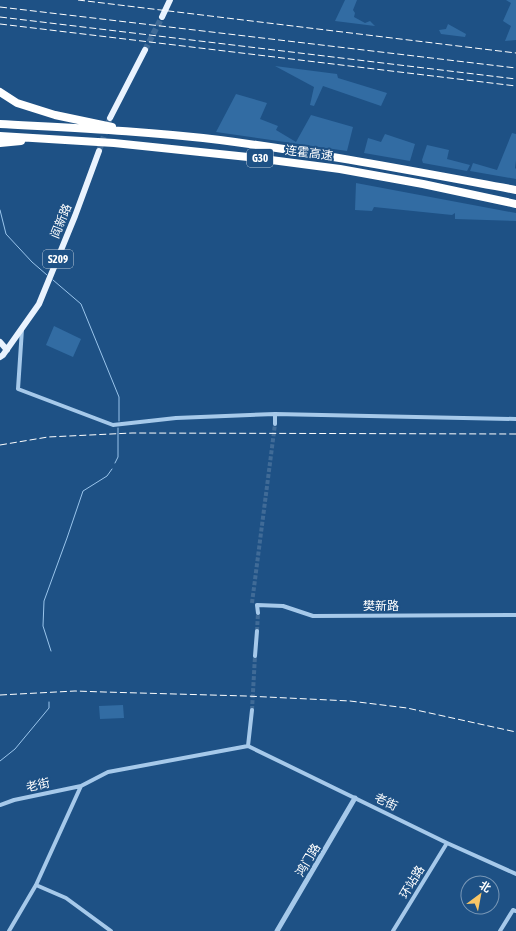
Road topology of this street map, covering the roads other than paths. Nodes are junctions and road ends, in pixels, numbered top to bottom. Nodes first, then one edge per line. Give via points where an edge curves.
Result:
1 (170, 0) edge
2 (162, 17) tunnel mouth
3 (145, 50) tunnel mouth
4 (0, 92) edge
5 (110, 118) tunnel mouth
6 (0, 124) edge
7 (152, 134) junction
8 (0, 136) edge
9 (61, 138) junction
10 (0, 143) edge
11 (99, 151) tunnel mouth
12 (516, 190) edge
13 (516, 204) edge
14 (22, 329) junction
15 (0, 342) edge
16 (7, 350) junction
17 (0, 357) edge
18 (275, 414) junction
19 (516, 419) edge
20 (275, 424) tunnel mouth
21 (258, 614) tunnel mouth
22 (516, 615) edge
23 (257, 631) tunnel mouth
24 (254, 656) tunnel mouth
25 (252, 710) tunnel mouth
26 (248, 746) junction
27 (81, 786) junction
28 (355, 798) junction
29 (0, 805) edge
30 (447, 843) junction
31 (516, 874) edge
32 (36, 885) junction
33 (516, 911) edge
34 (9, 931) edge
35 (111, 931) edge
36 (277, 931) edge
37 (393, 931) edge
38 (500, 931) edge

1 - 2 main road
3 - 5 main road
4 - 7 highway via 17,103 55,115
6 - 7 highway, 连霍高速 / G30
7 - 12 highway, 连霍高速 / G30 via 219,140 342,158
8 - 9 highway, 连霍高速 / G30
9 - 10 highway
9 - 13 highway, 连霍高速 / G30 via 162,147 340,169
11 - 14 main road, 阎新路 / S209 via 39,304
14 - 16 main road, 阎新路 / S209
14 - 18 street via 18,389 113,425 176,418
15 - 16 main road
16 - 17 main road, 阎新路 / S209
18 - 19 street
18 - 20 street
21 - 22 street, 樊新路 via 255,604 283,606 313,616
23 - 24 street
25 - 26 street
26 - 27 street, 老街 via 108,772
26 - 28 street, 老街
27 - 29 street, 老街
27 - 32 street
28 - 30 street, 老街
28 - 36 street, 鸿门路
30 - 31 street, 老街
30 - 37 street, 环站路
32 - 34 street
32 - 35 street via 66,898
33 - 38 street via 513,910

